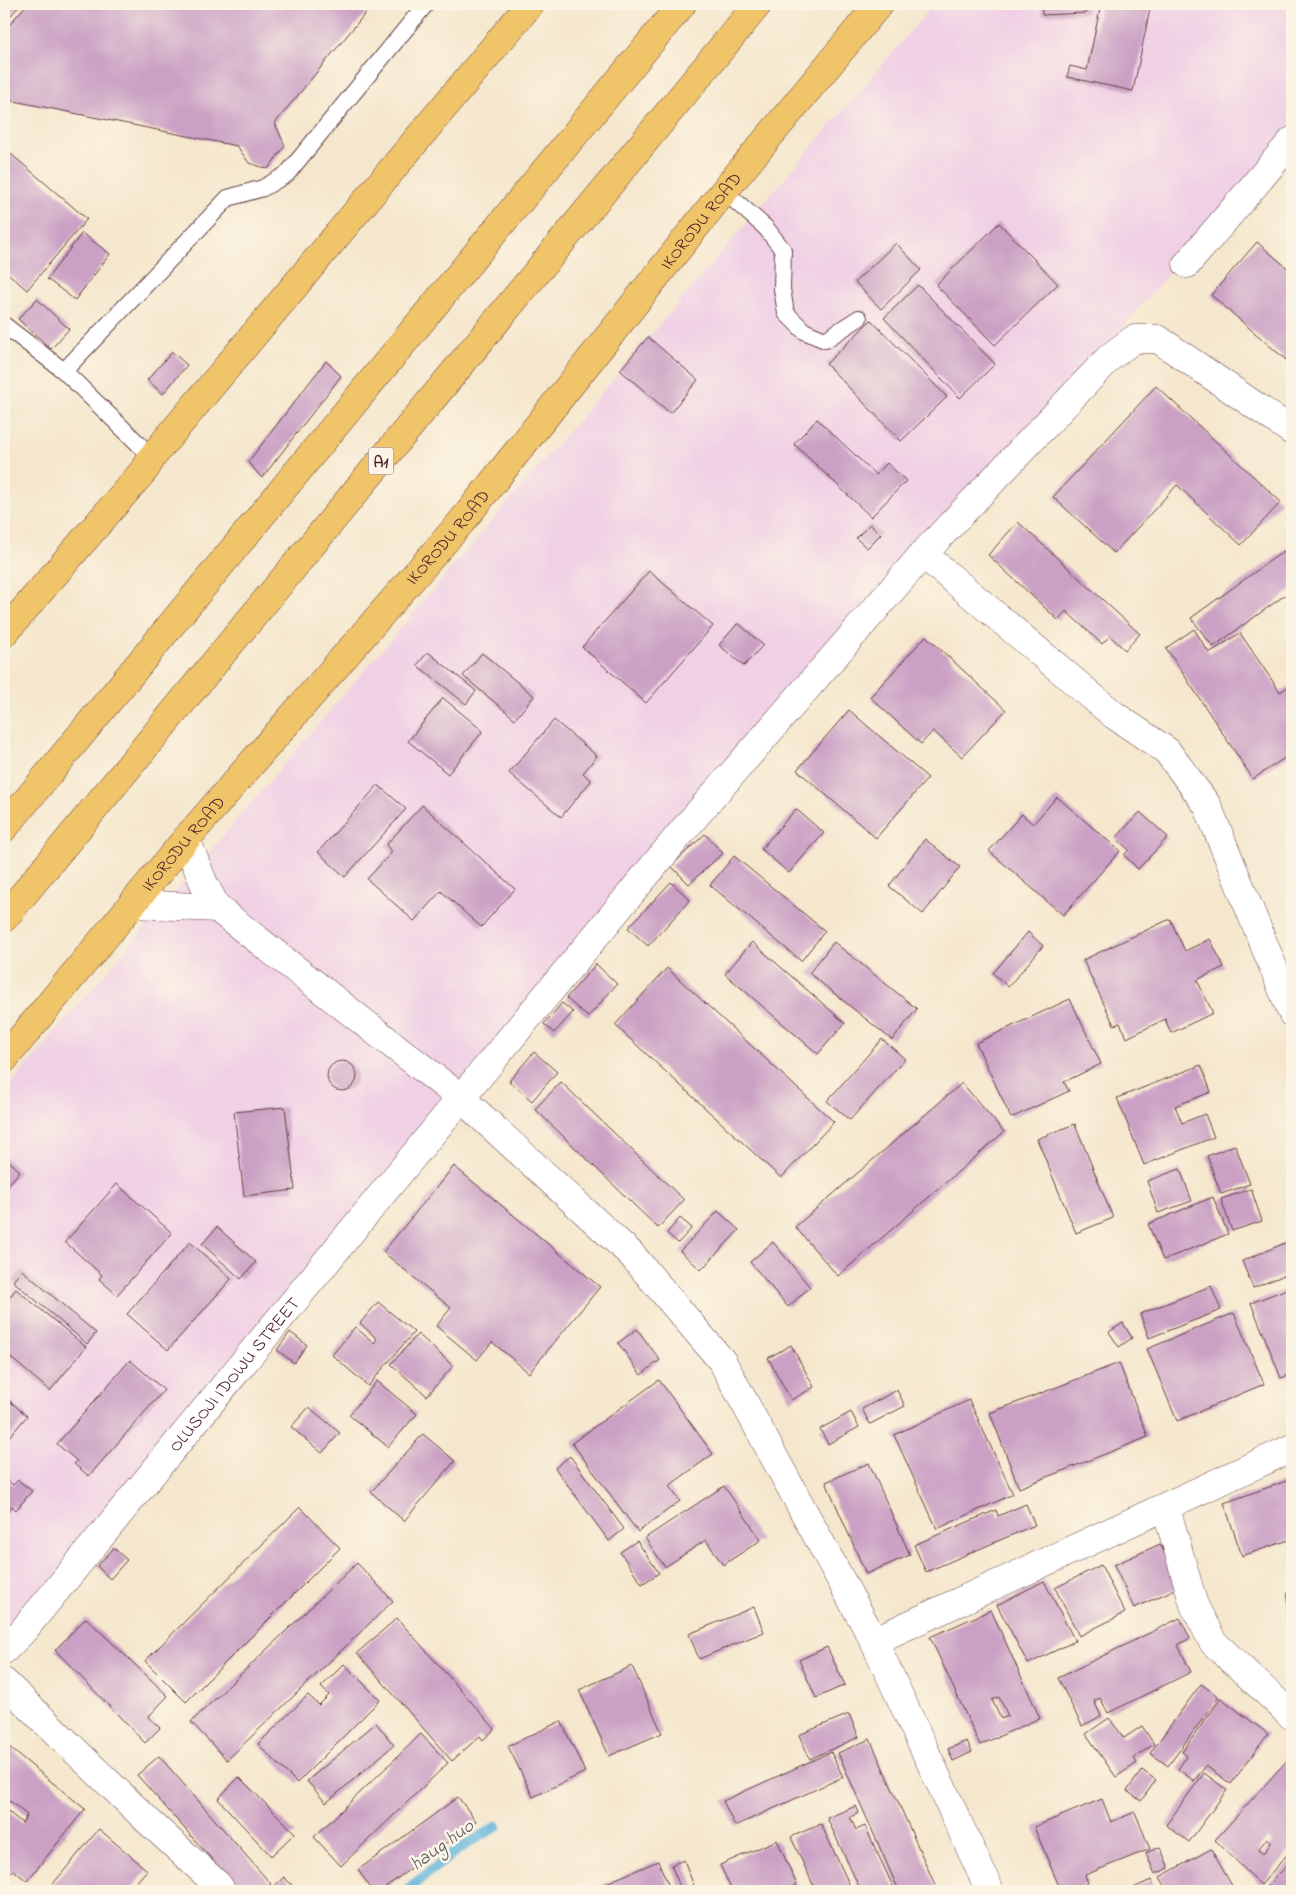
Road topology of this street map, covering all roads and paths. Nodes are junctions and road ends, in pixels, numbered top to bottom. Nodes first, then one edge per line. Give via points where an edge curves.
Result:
1 (426, 4) edge
2 (530, 4) edge
3 (682, 4) edge
4 (758, 4) edge
5 (879, 4) edge
6 (1292, 141) edge
7 (724, 191) junction
8 (1186, 264) dead end
9 (858, 318) dead end
10 (4, 325) edge
11 (64, 371) junction
12 (1292, 431) edge
13 (152, 457) junction
14 (923, 554) junction
15 (4, 633) edge
16 (4, 828) edge
17 (186, 839) junction
18 (133, 904) junction
19 (217, 908) junction
20 (4, 918) edge
21 (1292, 1013) edge
22 (4, 1059) edge
23 (461, 1098) junction
24 (1292, 1448) edge
25 (1166, 1508) junction
26 (874, 1641) junction
27 (4, 1650) edge
28 (4, 1682) edge
29 (1292, 1716) edge
30 (222, 1891) edge
31 (990, 1891) edge

1 - 11 lane via 287,174 263,188 228,198
2 - 13 main road
3 - 16 main road
4 - 20 main road, A1
5 - 7 main road, IKORODU ROAD
6 - 8 street
7 - 9 lane via 766,228 783,250 782,290 786,313 804,331 825,340
7 - 17 main road, IKORODU ROAD via 463,520
10 - 11 lane
11 - 13 lane
12 - 14 street, OLUSOJI IDOWU STREET via 1158,340 1134,339 1110,357
13 - 15 main road
14 - 21 street via 1114,715 1167,751 1207,805
14 - 23 street, OLUSOJI IDOWU STREET via 686,827
17 - 18 main road, IKORODU ROAD
17 - 19 street
18 - 19 street
18 - 22 main road, IKORODU ROAD
19 - 23 street
23 - 26 street via 631,1254 722,1361
23 - 27 street, OLUSOJI IDOWU STREET
24 - 25 street
25 - 26 street
25 - 29 street via 1194,1605 1213,1642
26 - 31 street
28 - 30 street

